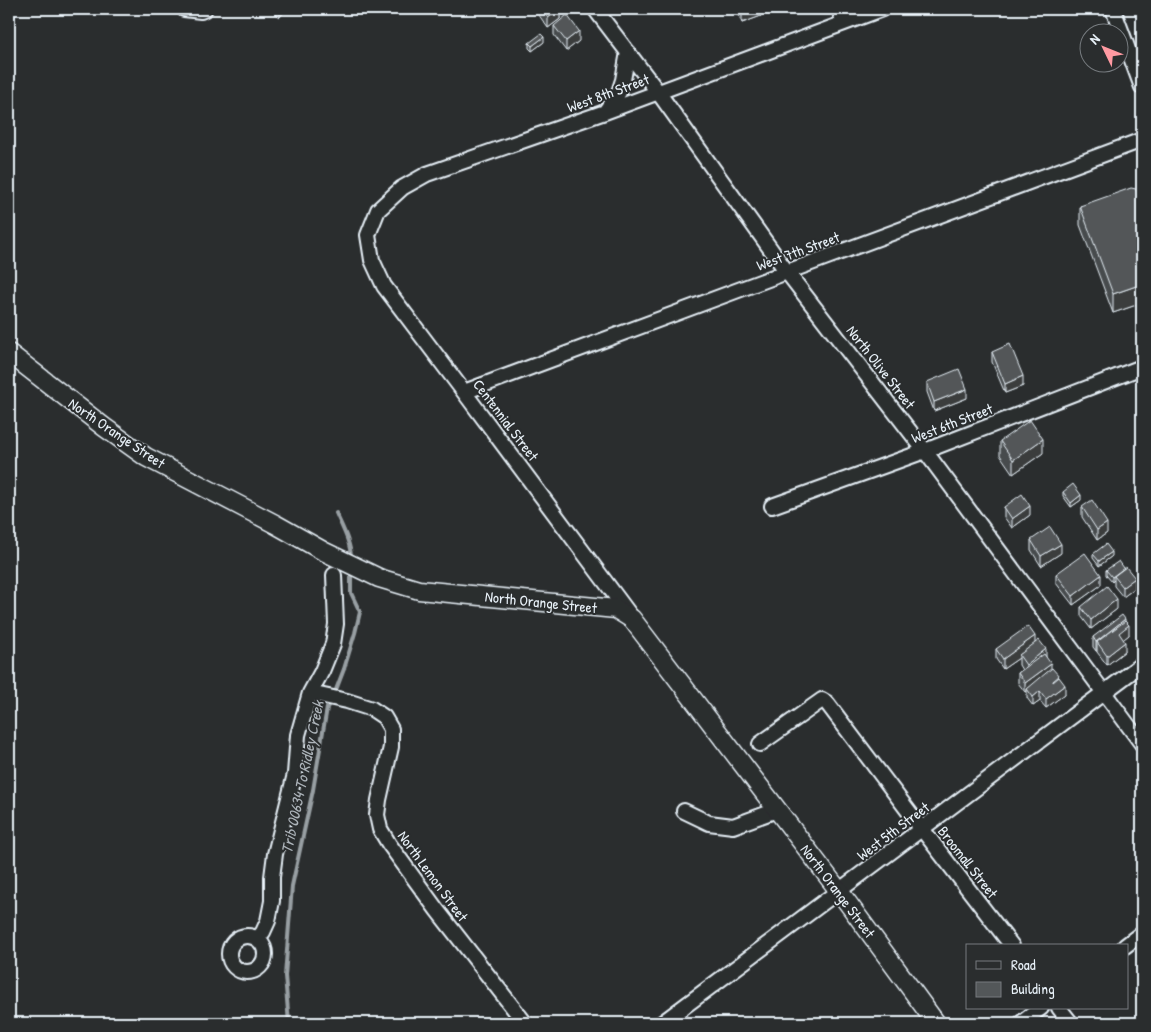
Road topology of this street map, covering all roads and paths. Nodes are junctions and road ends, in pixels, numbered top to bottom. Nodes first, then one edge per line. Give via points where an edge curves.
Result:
1 (184, 9) edge
2 (205, 9) edge
3 (595, 9) edge
4 (838, 9) edge
5 (882, 9) edge
6 (1113, 9) edge
7 (844, 23) junction
8 (628, 52) junction
9 (1142, 87) edge
10 (658, 92) junction
11 (604, 112) junction
12 (1142, 140) edge
13 (368, 235) joint
14 (787, 272) junction
15 (9, 353) edge
16 (1142, 367) edge
17 (464, 392) junction
18 (925, 451) junction
19 (772, 506) dead end
20 (334, 575) dead end
21 (632, 619) junction
22 (1142, 664) edge
23 (310, 693) junction
24 (1104, 693) junction
25 (760, 744) dead end
26 (1142, 744) edge
27 (777, 810) junction
28 (684, 811) dead end
29 (922, 829) junction
30 (839, 891) junction
31 (1142, 933) edge
32 (258, 939) dead end
33 (1010, 944) edge
34 (1128, 944) edge
35 (1038, 1010) edge
36 (1060, 1010) edge
37 (525, 1023) edge
38 (662, 1023) edge
39 (936, 1023) edge
40 (1021, 1023) edge
41 (1070, 1023) edge

1 - 2 street
3 - 8 street, North Olive Street
4 - 7 street
5 - 7 street, West 8th Street
6 - 9 street
7 - 10 street, West 8th Street
8 - 10 street, North Olive Street
8 - 11 street via 624,80
10 - 11 street, West 8th Street
10 - 14 street, North Olive Street
11 - 13 street, West 8th Street via 427,174 402,188 378,210
12 - 14 street, West 7th Street
13 - 17 street, Centennial Street via 372,260 384,286
14 - 17 street, West 7th Street
14 - 18 street, North Olive Street
15 - 21 street, North Orange Street via 146,457 379,578 419,590 616,609
16 - 18 street, West 6th Street
17 - 21 street, Centennial Street
18 - 19 street, West 6th Street
18 - 24 street, North Olive Street
20 - 23 street via 336,624 333,644
21 - 27 street, North Orange Street
22 - 24 street, West 5th Street
23 - 32 street via 298,734 295,774 275,854 268,922
23 - 37 street, North Lemon Street via 347,700 384,717 391,729 391,747 379,800 377,815 380,829 437,910
24 - 26 street, North Olive Street
24 - 29 street, West 5th Street
25 - 29 street, Broomall Street via 822,700 827,702
27 - 28 street via 733,826 709,823
27 - 30 street, North Orange Street
29 - 30 street, West 5th Street
29 - 33 street, Broomall Street
30 - 38 street, West 5th Street
30 - 39 street, North Orange Street
31 - 34 street
35 - 40 street
36 - 41 street

